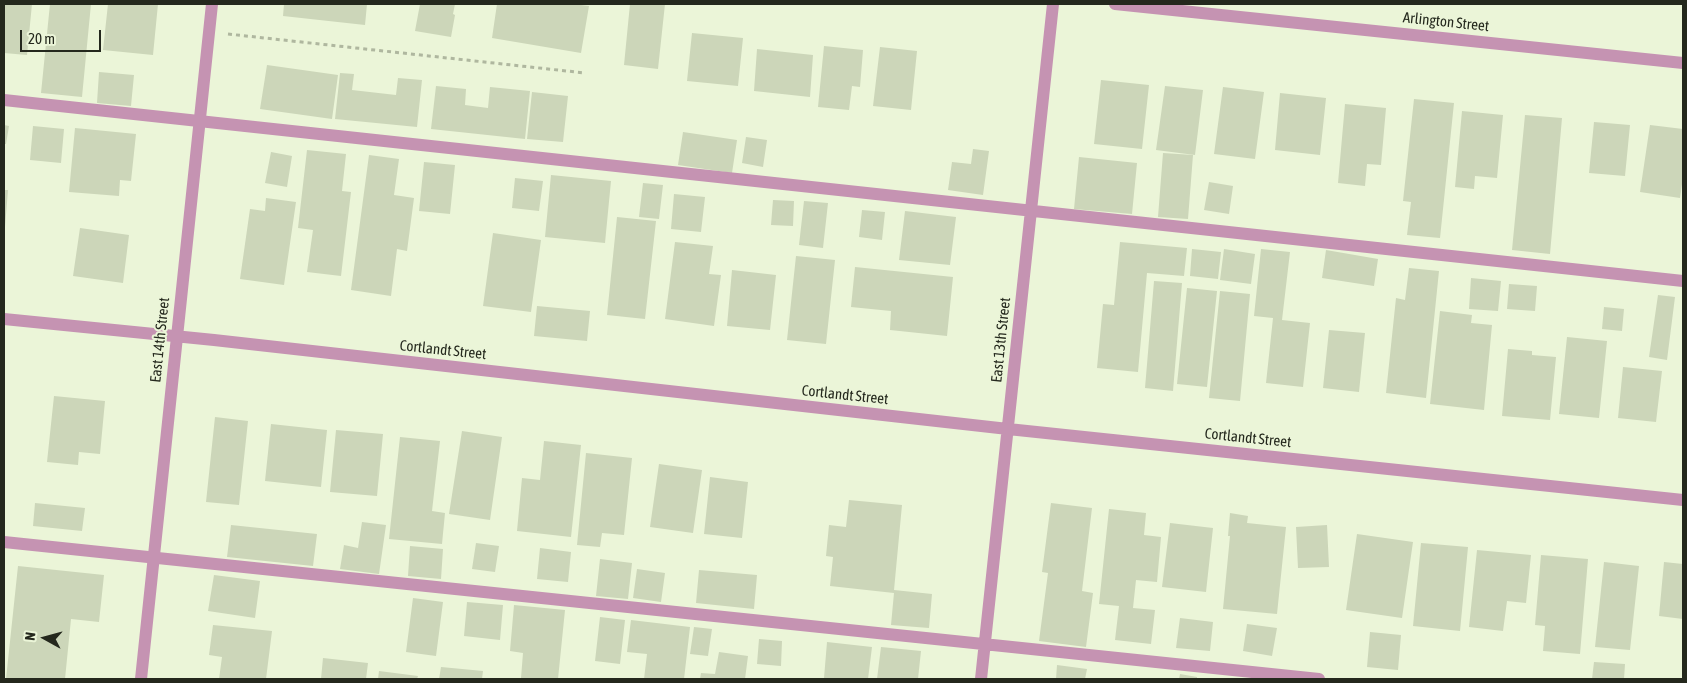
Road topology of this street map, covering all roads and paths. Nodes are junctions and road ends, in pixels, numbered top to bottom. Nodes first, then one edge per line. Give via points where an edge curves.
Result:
1 (212, 4) edge
2 (1053, 4) edge
3 (1115, 4) edge
4 (209, 32) junction
5 (1683, 64) edge
6 (585, 73) dead end
7 (4, 100) edge
8 (199, 121) junction
9 (1031, 210) junction
10 (1683, 281) edge
11 (4, 319) edge
12 (176, 337) junction
13 (1008, 429) junction
14 (1683, 500) edge
15 (4, 542) edge
16 (153, 558) junction
17 (985, 644) junction
18 (141, 679) edge
19 (982, 679) edge
20 (1319, 679) edge

1 - 4 street, East 14th Street
2 - 9 street, East 13th Street
3 - 5 street, Arlington Street
4 - 6 path
4 - 8 street, East 14th Street
7 - 8 street
8 - 9 street
8 - 12 street, East 14th Street
9 - 10 street
9 - 13 street, East 13th Street
11 - 12 street, Cortlandt Street
12 - 13 street, Cortlandt Street
12 - 16 street, East 14th Street
13 - 14 street, Cortlandt Street
13 - 17 street, East 13th Street
15 - 16 street
16 - 17 street
16 - 18 street, East 14th Street
17 - 19 street, East 13th Street
17 - 20 street

